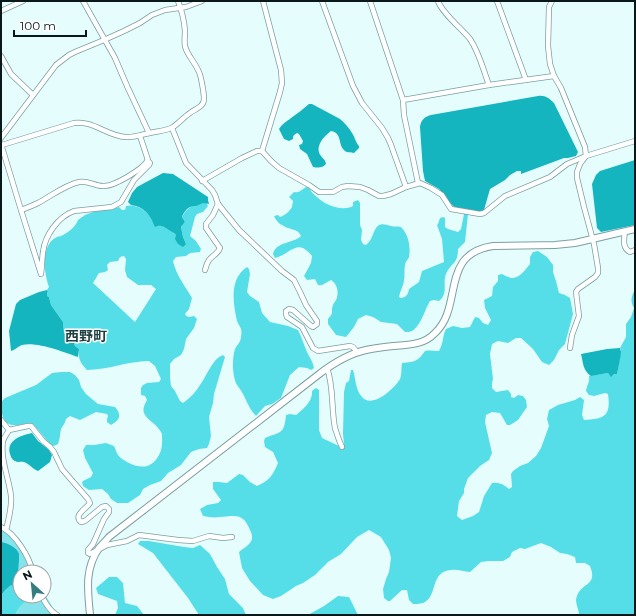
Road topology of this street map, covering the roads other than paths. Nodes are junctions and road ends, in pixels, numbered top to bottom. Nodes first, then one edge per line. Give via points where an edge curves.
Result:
1 (23, 1) edge
2 (83, 1) edge
3 (178, 1) edge
4 (202, 1) edge
5 (263, 1) edge
6 (322, 1) edge
7 (370, 1) edge
8 (438, 1) edge
9 (497, 1) edge
10 (552, 1) edge
11 (181, 7) junction
12 (1, 10) edge
13 (104, 40) junction
14 (1, 56) edge
15 (554, 76) junction
16 (526, 80) junction
17 (489, 85) junction
18 (33, 95) junction
19 (403, 100) junction
20 (172, 128) junction
21 (149, 133) junction
22 (140, 136) junction
23 (1, 138) edge
24 (635, 141) edge
25 (1, 145) edge
26 (262, 151) junction
27 (586, 156) junction
28 (147, 161) junction
29 (202, 181) junction
30 (418, 183) junction
31 (406, 187) junction
32 (218, 204) junction
33 (21, 210) junction
34 (635, 229) edge
35 (625, 231) junction
36 (592, 238) junction
37 (635, 250) edge
38 (205, 270) dead end
39 (570, 348) dead end
40 (357, 352) junction
41 (327, 368) junction
42 (1, 420) edge
43 (9, 430) junction
44 (342, 447) dead end
45 (4, 529) edge
46 (232, 537) dead end
47 (99, 549) junction
48 (30, 564) edge
49 (47, 604) edge
50 (57, 615) edge
51 (90, 615) edge

1 - 12 street
2 - 13 street
3 - 11 street
4 - 11 street
5 - 26 street via 282,77
6 - 31 street via 352,86 392,145
7 - 19 street
8 - 17 street via 473,44
9 - 16 street
10 - 15 street via 549,7 548,46
11 - 13 street via 152,15
11 - 20 street via 185,45 201,75 204,99 202,106
13 - 18 street via 75,52 56,65
13 - 21 street via 115,58
14 - 18 street via 11,74
15 - 16 street
15 - 27 street via 585,146
16 - 17 street
17 - 19 street
18 - 23 street
19 - 30 street
20 - 21 street
20 - 29 street via 186,163
21 - 22 street
22 - 25 street via 115,135 81,122
22 - 28 street
24 - 27 street
25 - 33 street
26 - 29 street via 242,158
26 - 31 street via 279,168 320,192 334,192 348,186 360,187 383,196
27 - 30 street via 567,164 550,177 514,191 480,214 451,208 440,193
27 - 36 street via 580,164 577,178
28 - 33 street via 135,172 111,184 102,186 79,182
28 - 33 street via 150,164 134,180 121,202 112,207 74,211 57,223 42,251 41,274
29 - 32 street via 212,190
30 - 31 street
32 - 38 street via 206,230 220,250 208,262
32 - 40 street via 239,230 297,284 303,301 317,324 311,326 293,310 289,309 286,314 302,327 313,348 318,351 350,346
34 - 35 street
35 - 36 street
35 - 37 street via 626,250
36 - 39 street via 598,273 576,292 578,316
36 - 40 street via 555,246 493,246 478,250 466,258 457,272 447,315 443,325 434,335 423,342 410,345
40 - 41 street
41 - 44 street via 332,386 336,430
41 - 47 street via 127,522
42 - 43 street
43 - 45 street via 1,448 10,495 10,513
43 - 47 street via 31,426 54,452 62,468 90,503 79,514 81,522 102,506 108,507 109,512 88,553
45 - 48 street via 18,542
46 - 47 street via 209,536 178,540 139,535
47 - 51 street via 88,572
49 - 50 street

